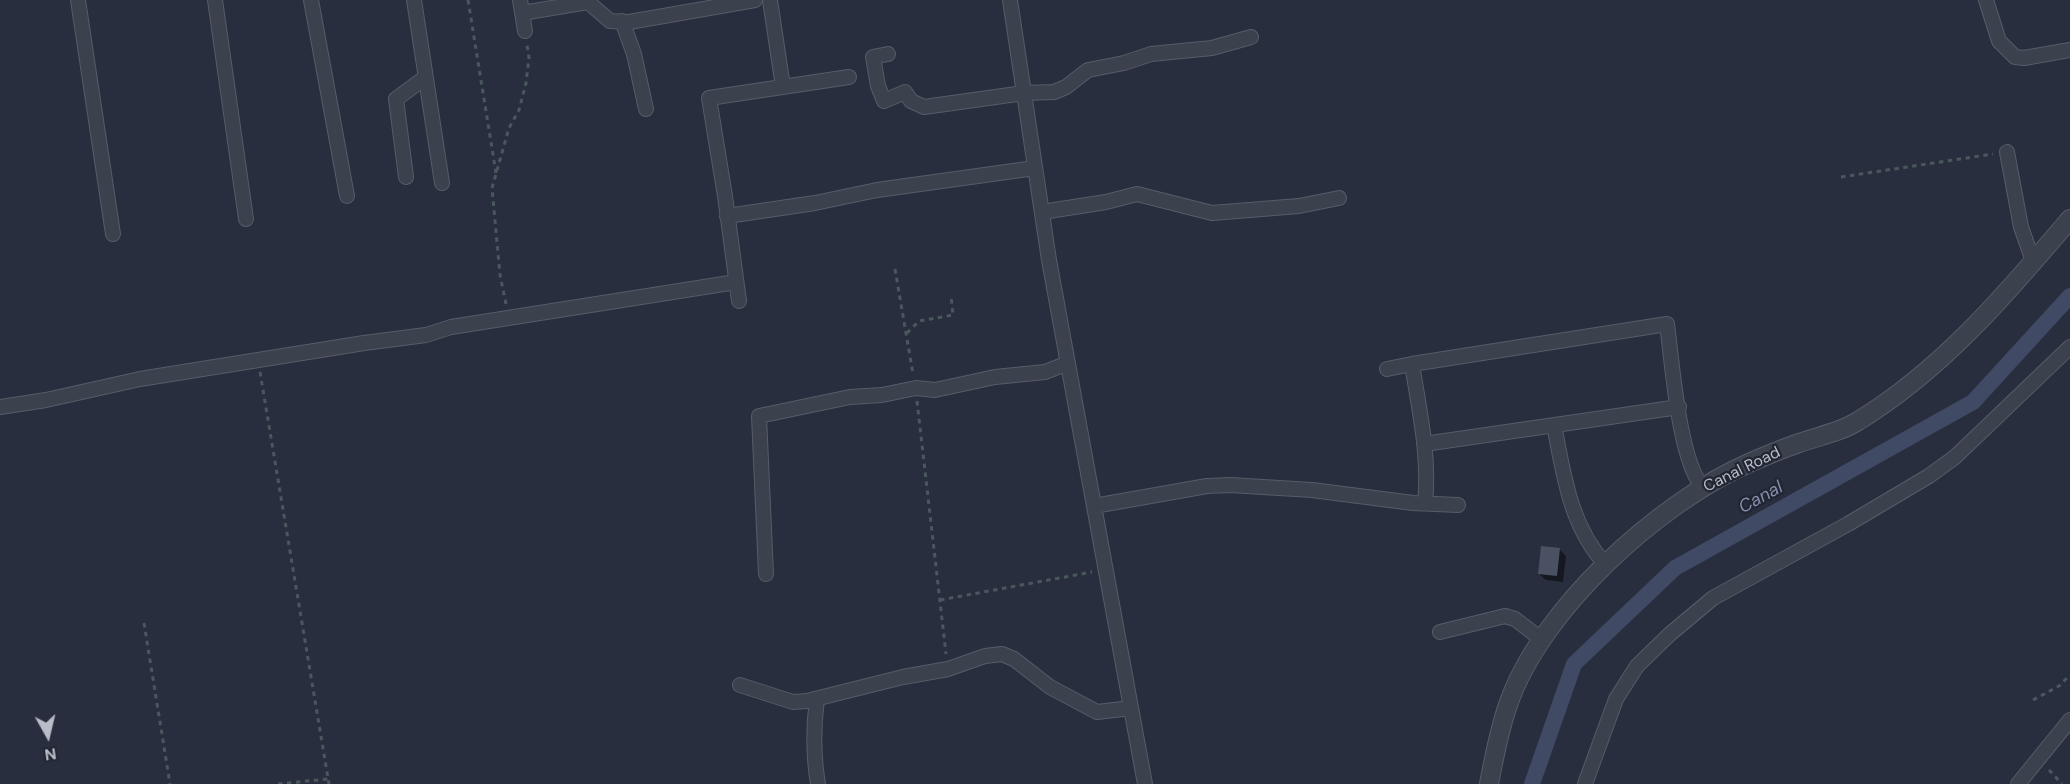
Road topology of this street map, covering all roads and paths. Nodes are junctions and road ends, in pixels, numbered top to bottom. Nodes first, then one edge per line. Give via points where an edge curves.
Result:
1 (78, 0) edge
2 (215, 0) edge
3 (311, 0) edge
4 (414, 0) edge
5 (468, 0) edge
6 (755, 0) edge
7 (770, 0) edge
8 (1010, 0) edge
9 (1986, 0) edge
10 (521, 6) edge
11 (622, 21) junction
12 (525, 31) joint
13 (1251, 37) dead end
14 (2070, 50) edge
15 (888, 54) dead end
16 (426, 77) junction
17 (849, 77) dead end
18 (783, 87) junction
19 (1024, 93) junction
20 (646, 109) dead end
21 (2007, 152) joint
22 (1035, 168) junction
23 (406, 177) dead end
24 (496, 177) junction
25 (1841, 177) dead end
26 (442, 183) dead end
27 (347, 196) dead end
28 (1339, 198) dead end
29 (1042, 212) junction
30 (728, 216) junction
31 (246, 219) dead end
32 (2070, 219) edge
33 (113, 234) dead end
34 (2033, 261) junction
35 (895, 269) dead end
36 (736, 282) junction
37 (951, 296) dead end
38 (739, 301) dead end
39 (510, 318) junction
40 (907, 333) junction
41 (2070, 347) edge
42 (258, 362) junction
43 (1068, 363) junction
44 (1412, 364) junction
45 (1388, 369) dead end
46 (916, 388) junction
47 (0, 407) edge
48 (1679, 407) junction
49 (1554, 425) junction
50 (1424, 444) junction
51 (1703, 487) junction
52 (1425, 503) junction
53 (1094, 506) junction
54 (1458, 506) dead end
55 (1606, 565) junction
56 (1105, 570) junction
57 (766, 574) dead end
58 (940, 600) junction
59 (144, 623) dead end
60 (1440, 632) dead end
61 (1541, 639) junction
62 (948, 669) junction
63 (2070, 675) edge
64 (740, 685) dead end
65 (817, 699) junction
66 (2033, 700) dead end
67 (1131, 708) junction
68 (2070, 720) edge
69 (2039, 758) junction
70 (328, 779) junction
71 (170, 784) edge
72 (278, 784) edge
73 (329, 784) edge
74 (818, 784) edge
75 (1144, 784) edge
76 (1489, 784) edge
77 (1585, 784) edge
78 (2018, 784) edge
79 (2062, 784) edge

1 - 33 street
2 - 31 street
3 - 27 street
4 - 16 street
5 - 24 path
6 - 11 street
7 - 18 street
8 - 19 street
9 - 14 street via 1999,41 2015,57
10 - 11 street via 588,2 610,21
10 - 12 street
11 - 20 street
12 - 24 path via 529,58 526,83
13 - 19 street via 1212,48 1167,52 1088,70 1054,92
15 - 19 street via 873,57 884,101 905,92 924,107
16 - 23 street via 396,99
16 - 26 street
17 - 18 street
18 - 30 street via 709,98
19 - 22 street
21 - 25 path
21 - 34 street via 2021,227
22 - 29 street
22 - 30 street
24 - 39 path via 492,188 496,236
28 - 29 street via 1299,206 1212,213 1137,194
29 - 43 street
30 - 36 street
32 - 34 street, Canal Road
34 - 51 street, Canal Road via 1952,350 1902,393 1856,423 1748,463
35 - 40 path
36 - 38 street
36 - 39 street
37 - 40 path via 953,315 919,321
39 - 42 street
40 - 46 path
41 - 77 street via 1955,457 1929,476 1713,598 1670,634 1637,666 1616,699
42 - 47 street via 140,379
42 - 70 path
43 - 46 street via 1045,372 995,377 935,390
43 - 53 street
44 - 45 street
44 - 48 street via 1667,324
44 - 50 street
46 - 57 street via 759,416
46 - 58 path
48 - 49 street
48 - 51 street via 1687,455
49 - 50 street
49 - 55 street via 1574,514 1592,550
50 - 52 street
51 - 55 street, Canal Road
52 - 53 street via 1230,485
52 - 54 street
53 - 56 street
55 - 61 street, Canal Road via 1576,594
56 - 58 path
56 - 67 street
58 - 62 path
59 - 71 path
60 - 61 street via 1505,616
61 - 76 street, Canal Road via 1508,704
62 - 65 street
62 - 67 street via 1002,654 1050,687 1097,712
63 - 66 path
64 - 65 street via 793,702
65 - 74 street via 813,744
67 - 75 street
68 - 69 street
69 - 78 street
69 - 79 path
70 - 72 path
70 - 73 path

